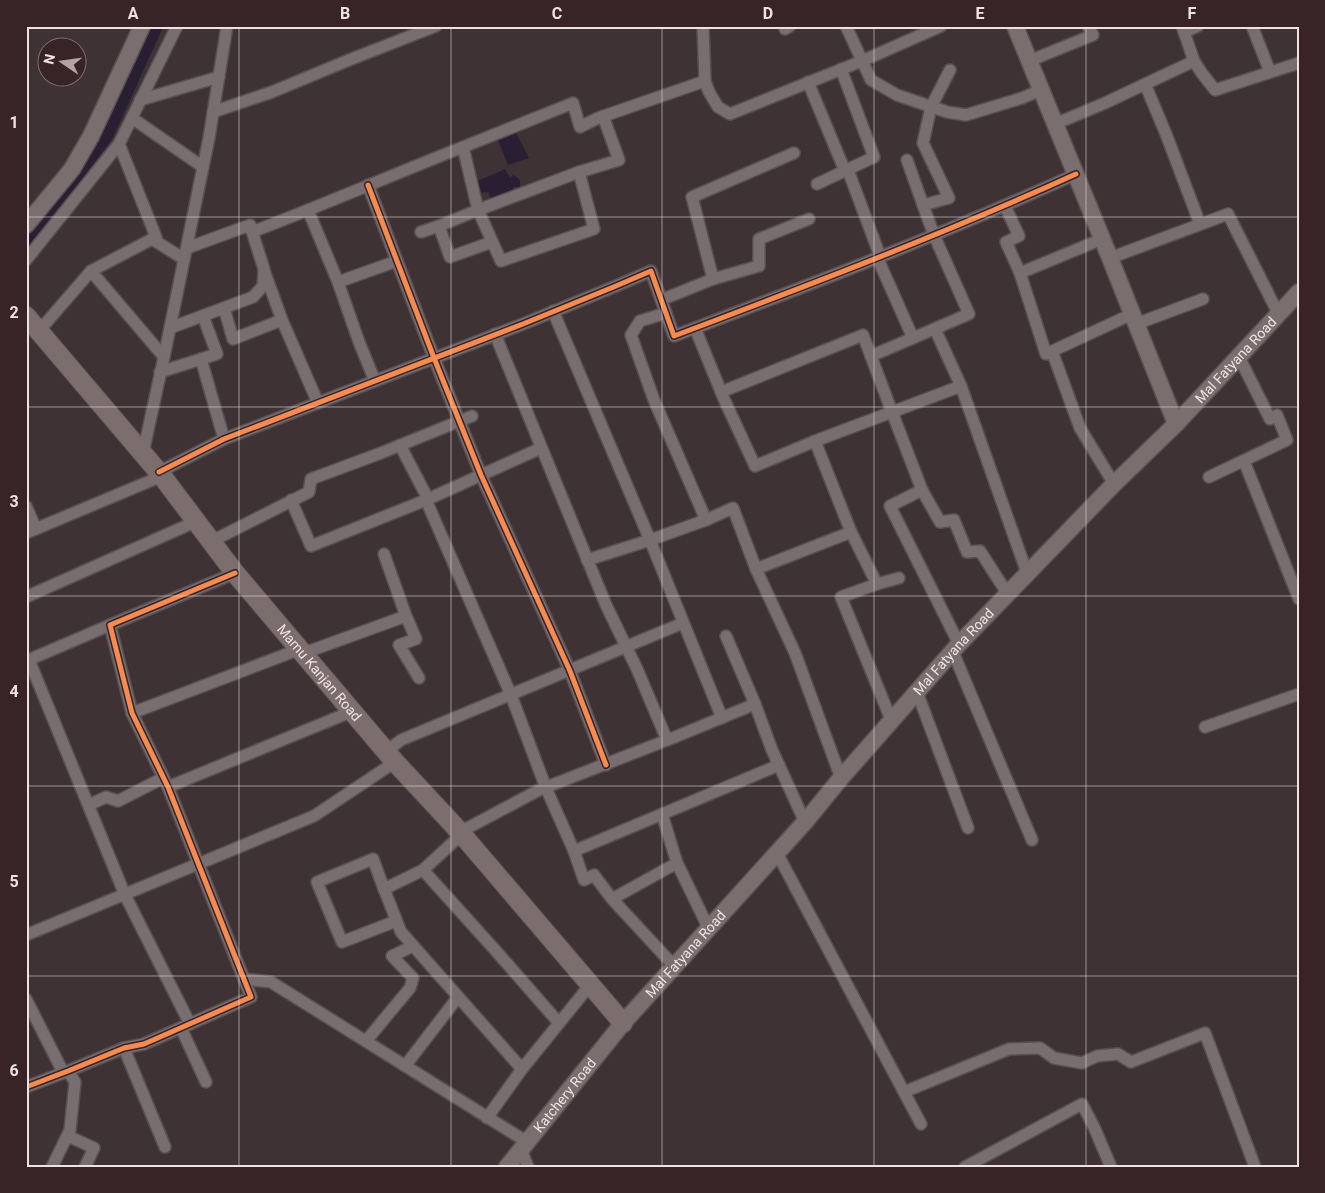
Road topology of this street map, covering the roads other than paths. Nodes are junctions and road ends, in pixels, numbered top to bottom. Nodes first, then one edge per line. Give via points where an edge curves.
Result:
1 (142, 26) edge
2 (176, 26) edge
3 (227, 26) edge
4 (436, 26) edge
5 (703, 26) edge
6 (784, 26) edge
7 (790, 26) edge
8 (846, 26) edge
9 (941, 26) edge
10 (1015, 26) edge
11 (1088, 26) edge
12 (1198, 26) edge
13 (1252, 26) edge
14 (1183, 29) edge
15 (862, 61) junction
16 (1029, 61) junction
17 (1194, 61) junction
18 (1299, 63) edge
19 (841, 69) junction
20 (950, 70) dead end
21 (1270, 72) junction
22 (219, 77) junction
23 (705, 80) junction
24 (808, 82) junction
25 (1145, 84) junction
26 (1041, 90) junction
27 (140, 100) junction
28 (930, 107) junction
29 (213, 112) junction
30 (604, 116) junction
31 (132, 118) junction
32 (1055, 124) junction
33 (119, 144) junction
34 (462, 147) junction
35 (794, 153) dead end
36 (907, 160) dead end
37 (203, 167) junction
38 (846, 170) junction
39 (578, 172) junction
40 (1076, 174) junction
41 (817, 184) dead end
42 (368, 185) junction
43 (923, 205) junction
44 (1005, 206) junction
45 (308, 210) junction
46 (478, 210) junction
47 (809, 219) dead end
48 (1200, 224) junction
49 (26, 225) edge
50 (438, 226) junction
51 (252, 232) junction
52 (421, 232) dead end
53 (934, 235) junction
54 (152, 239) junction
55 (1102, 239) junction
56 (492, 242) junction
57 (186, 254) junction
58 (878, 256) junction
59 (1110, 258) junction
60 (26, 260) edge
61 (397, 261) junction
62 (264, 269) junction
63 (91, 271) junction
64 (1020, 273) junction
65 (713, 279) junction
66 (338, 282) junction
67 (1299, 292) edge
68 (1203, 299) dead end
69 (661, 300) junction
70 (224, 308) junction
71 (553, 311) junction
72 (666, 313) junction
73 (1279, 314) junction
74 (26, 316) edge
75 (204, 316) junction
76 (1134, 319) junction
77 (282, 320) junction
78 (170, 328) junction
79 (695, 328) junction
80 (935, 328) junction
81 (39, 331) junction
82 (495, 334) junction
83 (913, 338) junction
84 (1052, 351) junction
85 (871, 356) junction
86 (164, 357) junction
87 (1239, 357) junction
88 (434, 358) junction
89 (201, 359) junction
90 (160, 372) junction
91 (375, 381) junction
92 (961, 386) junction
93 (721, 392) junction
94 (318, 403) junction
95 (892, 412) junction
96 (472, 416) dead end
97 (460, 421) junction
98 (1176, 424) junction
99 (224, 439) junction
100 (815, 441) junction
101 (400, 446) junction
102 (541, 448) junction
103 (142, 453) junction
104 (1244, 461) junction
105 (161, 474) junction
106 (481, 475) junction
107 (1209, 477) dead end
108 (1114, 484) junction
109 (922, 490) junction
110 (291, 500) junction
111 (427, 500) junction
112 (26, 506) edge
113 (706, 520) junction
114 (197, 521) junction
115 (31, 531) edge
116 (851, 532) junction
117 (650, 540) junction
118 (212, 541) junction
119 (384, 554) dead end
120 (587, 560) junction
121 (756, 569) junction
122 (235, 573) junction
123 (1027, 574) junction
124 (899, 578) dead end
125 (877, 584) junction
126 (1007, 593) junction
127 (26, 597) edge
128 (1299, 599) edge
129 (406, 616) junction
130 (683, 623) junction
131 (110, 624) junction
132 (726, 636) dead end
133 (626, 648) junction
134 (956, 648) junction
135 (302, 651) junction
136 (28, 660) edge
137 (570, 671) junction
138 (419, 678) dead end
139 (917, 692) junction
140 (1299, 694) edge
141 (510, 695) junction
142 (755, 704) junction
143 (352, 711) junction
144 (132, 713) junction
145 (722, 718) junction
146 (892, 722) junction
147 (1205, 727) dead end
148 (667, 740) junction
149 (391, 756) junction
150 (606, 764) junction
151 (779, 765) junction
152 (841, 778) junction
153 (165, 783) junction
154 (546, 788) junction
155 (89, 805) junction
156 (662, 814) junction
157 (805, 822) junction
158 (968, 828) dead end
159 (461, 833) junction
160 (1032, 840) dead end
161 (574, 851) junction
162 (777, 853) junction
163 (677, 863) junction
164 (198, 865) junction
165 (422, 870) junction
166 (384, 889) junction
167 (126, 895) junction
168 (612, 899) junction
169 (396, 921) junction
170 (709, 929) junction
171 (26, 936) edge
172 (413, 946) junction
173 (675, 967) junction
174 (244, 979) junction
175 (590, 984) junction
176 (458, 997) junction
177 (26, 999) edge
178 (559, 1023) junction
179 (623, 1023) junction
180 (185, 1026) junction
181 (366, 1041) junction
182 (124, 1048) junction
183 (405, 1066) junction
184 (522, 1069) junction
185 (68, 1071) junction
186 (206, 1082) dead end
187 (26, 1087) edge
188 (904, 1092) junction
189 (487, 1118) junction
190 (920, 1124) dead end
191 (68, 1136) junction
192 (524, 1145) junction
193 (165, 1147) dead end
194 (52, 1167) edge
195 (85, 1167) edge
196 (507, 1167) edge
197 (528, 1167) edge
198 (965, 1167) edge
199 (1111, 1167) edge
200 (1255, 1167) edge

1 - 49 main road via 91,136 72,169
2 - 27 street
3 - 22 street
4 - 29 street via 272,92
5 - 23 street
6 - 7 street
8 - 15 street
9 - 15 street
10 - 16 main road
11 - 16 street via 1093,35
12 - 14 street
13 - 21 street
14 - 17 street
15 - 19 street
15 - 28 street via 871,80 897,95
16 - 26 main road
17 - 21 street via 1215,90
17 - 25 street
18 - 21 street
19 - 24 street
19 - 38 street via 874,157
20 - 28 street
22 - 27 street
22 - 29 street
23 - 24 street via 718,107 730,114
23 - 30 street
24 - 38 street
25 - 32 street
25 - 48 street
26 - 28 street via 966,115
26 - 32 main road
27 - 31 street
28 - 43 street via 923,143 948,198
29 - 37 street
30 - 34 street via 580,127 573,103
30 - 39 street via 619,160
31 - 33 street
31 - 37 street
32 - 40 main road
33 - 54 street via 156,237
33 - 60 street
34 - 42 street
34 - 46 street
35 - 65 street via 692,198
36 - 43 street
37 - 57 street
38 - 41 street
38 - 58 street
39 - 46 street
39 - 56 street via 594,229 501,261
40 - 44 street
40 - 55 main road
42 - 45 street
42 - 61 street
43 - 53 street
44 - 53 street
44 - 64 street via 1019,236 1006,242
45 - 51 street
45 - 66 street
46 - 50 street
46 - 56 street
47 - 65 street via 759,239 759,266
48 - 59 street
48 - 73 street via 1228,214
50 - 52 street
50 - 56 street via 450,257
51 - 57 street via 250,225
51 - 62 street
53 - 58 street
53 - 80 street via 969,314
54 - 57 street
54 - 63 street
55 - 59 main road
55 - 64 street
57 - 78 street
58 - 79 street
58 - 83 street
59 - 76 main road
61 - 66 street
61 - 88 street
62 - 70 street via 263,286 253,297
62 - 77 street
63 - 81 street
63 - 86 street
64 - 84 street via 1046,354
65 - 69 street
66 - 91 street
67 - 73 main road, Mal Fatyana Road
68 - 76 street
69 - 71 street via 651,270
69 - 72 street
70 - 75 street
70 - 77 street via 233,339
71 - 82 street
71 - 117 street
72 - 79 street via 674,336
72 - 113 street via 640,321 631,335 654,400
73 - 87 main road, Mal Fatyana Road
74 - 81 main road, Mamu Kanjan Road
75 - 78 street
75 - 89 street via 217,354
76 - 84 street
76 - 98 main road
77 - 94 street
78 - 86 street
79 - 93 street
80 - 83 street
80 - 92 street
81 - 103 main road, Mamu Kanjan Road
82 - 88 street
82 - 102 street
83 - 85 street
84 - 108 street via 1080,428
85 - 93 street via 863,335
85 - 95 street
86 - 90 street
87 - 98 main road, Mal Fatyana Road
87 - 104 street via 1270,419 1278,415 1287,440
88 - 91 street
88 - 97 street
89 - 90 street
89 - 99 street
90 - 103 street
91 - 94 street
92 - 95 street
92 - 123 street
93 - 100 street via 755,466
94 - 99 street
95 - 100 street
95 - 109 street
96 - 97 street
97 - 101 street
97 - 106 street
98 - 108 main road, Mal Fatyana Road
99 - 105 street
100 - 116 street
101 - 110 street via 311,479 308,492
101 - 111 street
102 - 106 street
102 - 120 street
103 - 105 main road, Mamu Kanjan Road
104 - 107 street
104 - 128 street
105 - 114 main road, Mamu Kanjan Road
105 - 115 street
106 - 111 street
106 - 137 street
108 - 123 main road, Mal Fatyana Road
109 - 126 street via 940,522 954,520 967,552 980,551
109 - 134 street via 890,506
110 - 111 street via 311,546
110 - 118 street
111 - 141 street
112 - 115 street
113 - 117 street
113 - 121 street via 733,508
114 - 118 main road, Mamu Kanjan Road
114 - 127 street
116 - 121 street
116 - 125 street
117 - 120 street
117 - 130 street
118 - 122 main road, Mamu Kanjan Road
119 - 129 street
120 - 133 street
121 - 152 street via 795,653
122 - 131 street
122 - 135 main road, Mamu Kanjan Road
123 - 126 main road, Mal Fatyana Road
124 - 125 street
125 - 146 street via 840,597
126 - 134 main road, Mal Fatyana Road
129 - 135 street
129 - 138 street via 416,639 399,645
130 - 133 street
130 - 145 street
131 - 136 street
131 - 144 street
132 - 142 street
133 - 137 street
133 - 148 street
134 - 139 main road, Mal Fatyana Road
134 - 160 street
135 - 143 main road, Mamu Kanjan Road
135 - 144 street
136 - 155 street
137 - 141 street
137 - 150 street
139 - 146 main road, Mal Fatyana Road
139 - 158 street
140 - 147 street
141 - 149 street via 401,740
141 - 154 street
142 - 145 street
142 - 151 street
143 - 149 main road, Mamu Kanjan Road
143 - 153 street
144 - 153 street
145 - 148 street
146 - 152 main road, Mal Fatyana Road
148 - 150 street
149 - 159 main road, Mamu Kanjan Road
149 - 164 street via 314,816
150 - 154 street
151 - 156 street
151 - 157 street
152 - 157 main road, Mal Fatyana Road
153 - 155 street via 118,801 106,797
153 - 164 street
154 - 159 street
154 - 161 street
155 - 167 street
156 - 161 street
156 - 163 street
157 - 162 main road, Mal Fatyana Road
159 - 165 street
159 - 175 main road, Mamu Kanjan Road
161 - 168 street via 584,880 594,875
162 - 170 main road, Mal Fatyana Road
162 - 188 street
163 - 168 street
163 - 170 street
164 - 167 street
164 - 174 street
165 - 166 street
165 - 178 street
166 - 169 street
166 - 169 street via 373,859 317,882 342,942
167 - 171 street
167 - 180 street
168 - 173 street
169 - 172 street
170 - 173 main road, Mal Fatyana Road
172 - 176 street
172 - 181 street via 392,956 413,978 410,988
173 - 179 main road, Mal Fatyana Road
174 - 180 street via 251,997
174 - 181 street via 271,982
175 - 178 street
175 - 179 main road, Mamu Kanjan Road
176 - 183 street
176 - 184 street
177 - 185 street via 63,1072
178 - 184 street
179 - 192 main road, Katchery Road
180 - 182 street via 144,1044
180 - 186 street
181 - 183 street
182 - 185 street
182 - 193 street
183 - 189 street
184 - 189 street
185 - 187 street
185 - 191 street via 75,1082
188 - 190 street
188 - 200 street via 1009,1049 1040,1048 1054,1058 1082,1063 1097,1056 1118,1054 1131,1062 1205,1033
189 - 192 street
191 - 194 street
191 - 195 street via 94,1148
192 - 196 main road, Katchery Road
192 - 197 street
198 - 199 street via 1082,1104

